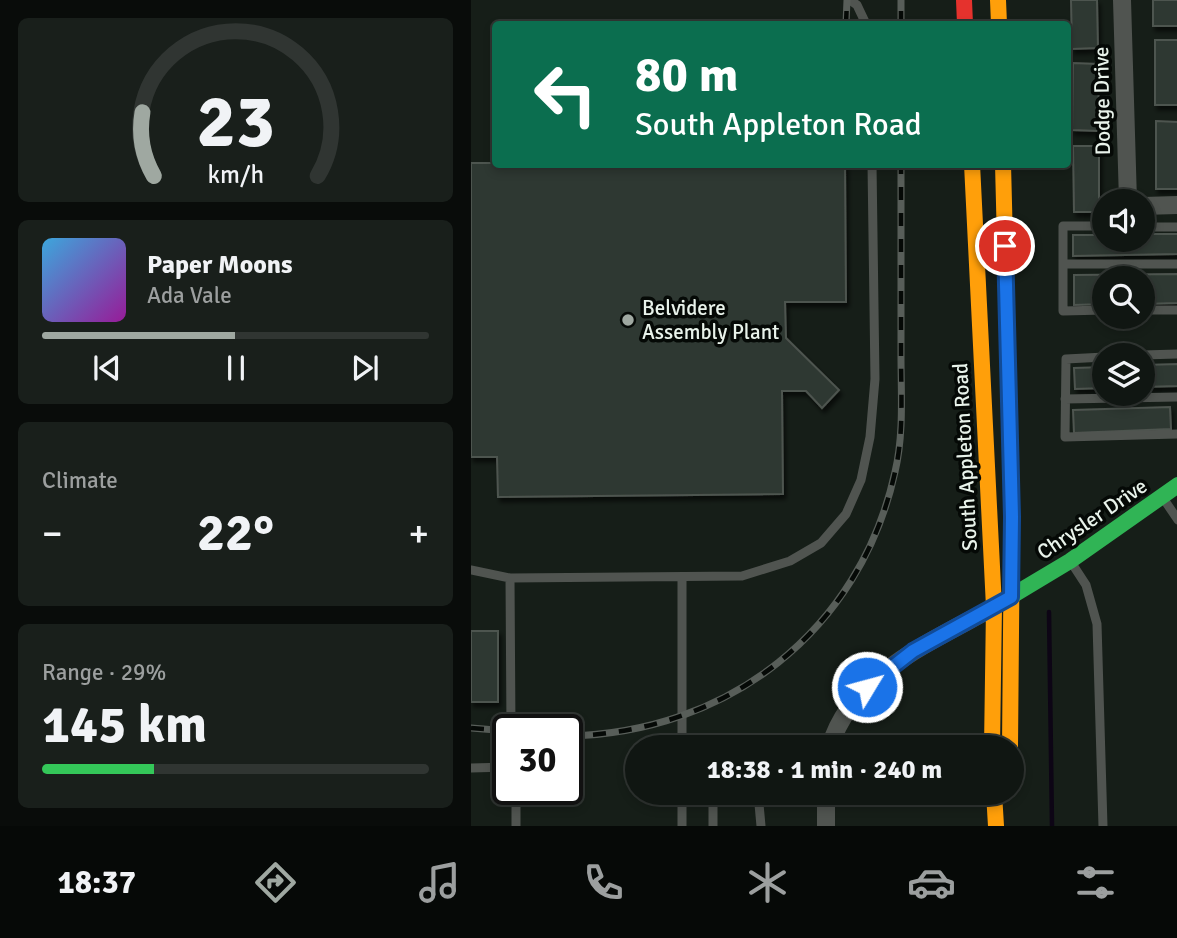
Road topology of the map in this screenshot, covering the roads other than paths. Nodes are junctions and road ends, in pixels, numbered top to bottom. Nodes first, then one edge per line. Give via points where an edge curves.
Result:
1 (850, 0) edge
2 (964, 0) edge
3 (998, 0) edge
4 (1122, 0) edge
5 (865, 21) edge
6 (965, 21) edge
7 (999, 21) edge
8 (872, 168) edge
9 (972, 168) edge
10 (1003, 168) edge
11 (1128, 189) edge
12 (1177, 205) edge
13 (1155, 206) edge
14 (1092, 226) edge
15 (1155, 227) edge
16 (1177, 227) edge
17 (1063, 264) junction
18 (1177, 264) edge
19 (1092, 310) edge
20 (1155, 310) edge
21 (1177, 310) edge
22 (1177, 354) edge
23 (1155, 355) edge
24 (1092, 358) edge
25 (1177, 397) edge
26 (1065, 398) junction
27 (1177, 434) edge
28 (1177, 485) edge
29 (1162, 496) junction
30 (1177, 520) edge
31 (1070, 561) junction
32 (471, 570) edge
33 (682, 577) junction
34 (510, 579) junction
35 (1011, 597) junction
36 (994, 607) junction
37 (511, 714) edge
38 (682, 735) edge
39 (834, 735) edge
40 (992, 735) edge
41 (1010, 735) edge
42 (492, 767) edge
43 (471, 768) edge
44 (516, 805) edge
45 (682, 805) edge
46 (713, 805) edge
47 (759, 805) edge
48 (826, 805) edge
49 (995, 805) edge
50 (1007, 805) edge
51 (517, 826) edge
52 (682, 826) edge
53 (713, 826) edge
54 (761, 826) edge
55 (826, 826) edge
56 (996, 826) edge
57 (1006, 826) edge
58 (1103, 826) edge

1 - 5 lane
2 - 6 main road
3 - 7 main road
4 - 11 street, Dodge Drive
8 - 33 lane via 875,379 861,480 846,514 821,543 790,561 742,576
9 - 36 main road, South Appleton Road
10 - 35 main road, South Appleton Road
12 - 13 street
14 - 17 lane via 1063,226
15 - 16 lane
17 - 18 lane
17 - 19 lane via 1063,311
20 - 21 lane
22 - 23 lane
24 - 26 lane via 1065,359
25 - 26 lane
26 - 27 lane via 1065,437
28 - 29 main road, Chrysler Drive
29 - 30 lane
29 - 31 main road, Chrysler Drive
31 - 35 main road, Chrysler Drive
31 - 58 lane via 1086,585 1097,624
32 - 34 lane
33 - 34 lane
33 - 38 lane
34 - 37 lane
35 - 36 main road, Chrysler Drive
35 - 41 main road, South Appleton Road
36 - 39 street via 913,651 867,687
36 - 40 main road, South Appleton Road
42 - 43 lane
44 - 51 lane
45 - 52 lane
46 - 53 lane
47 - 54 lane
48 - 55 street
49 - 56 main road
50 - 57 main road

